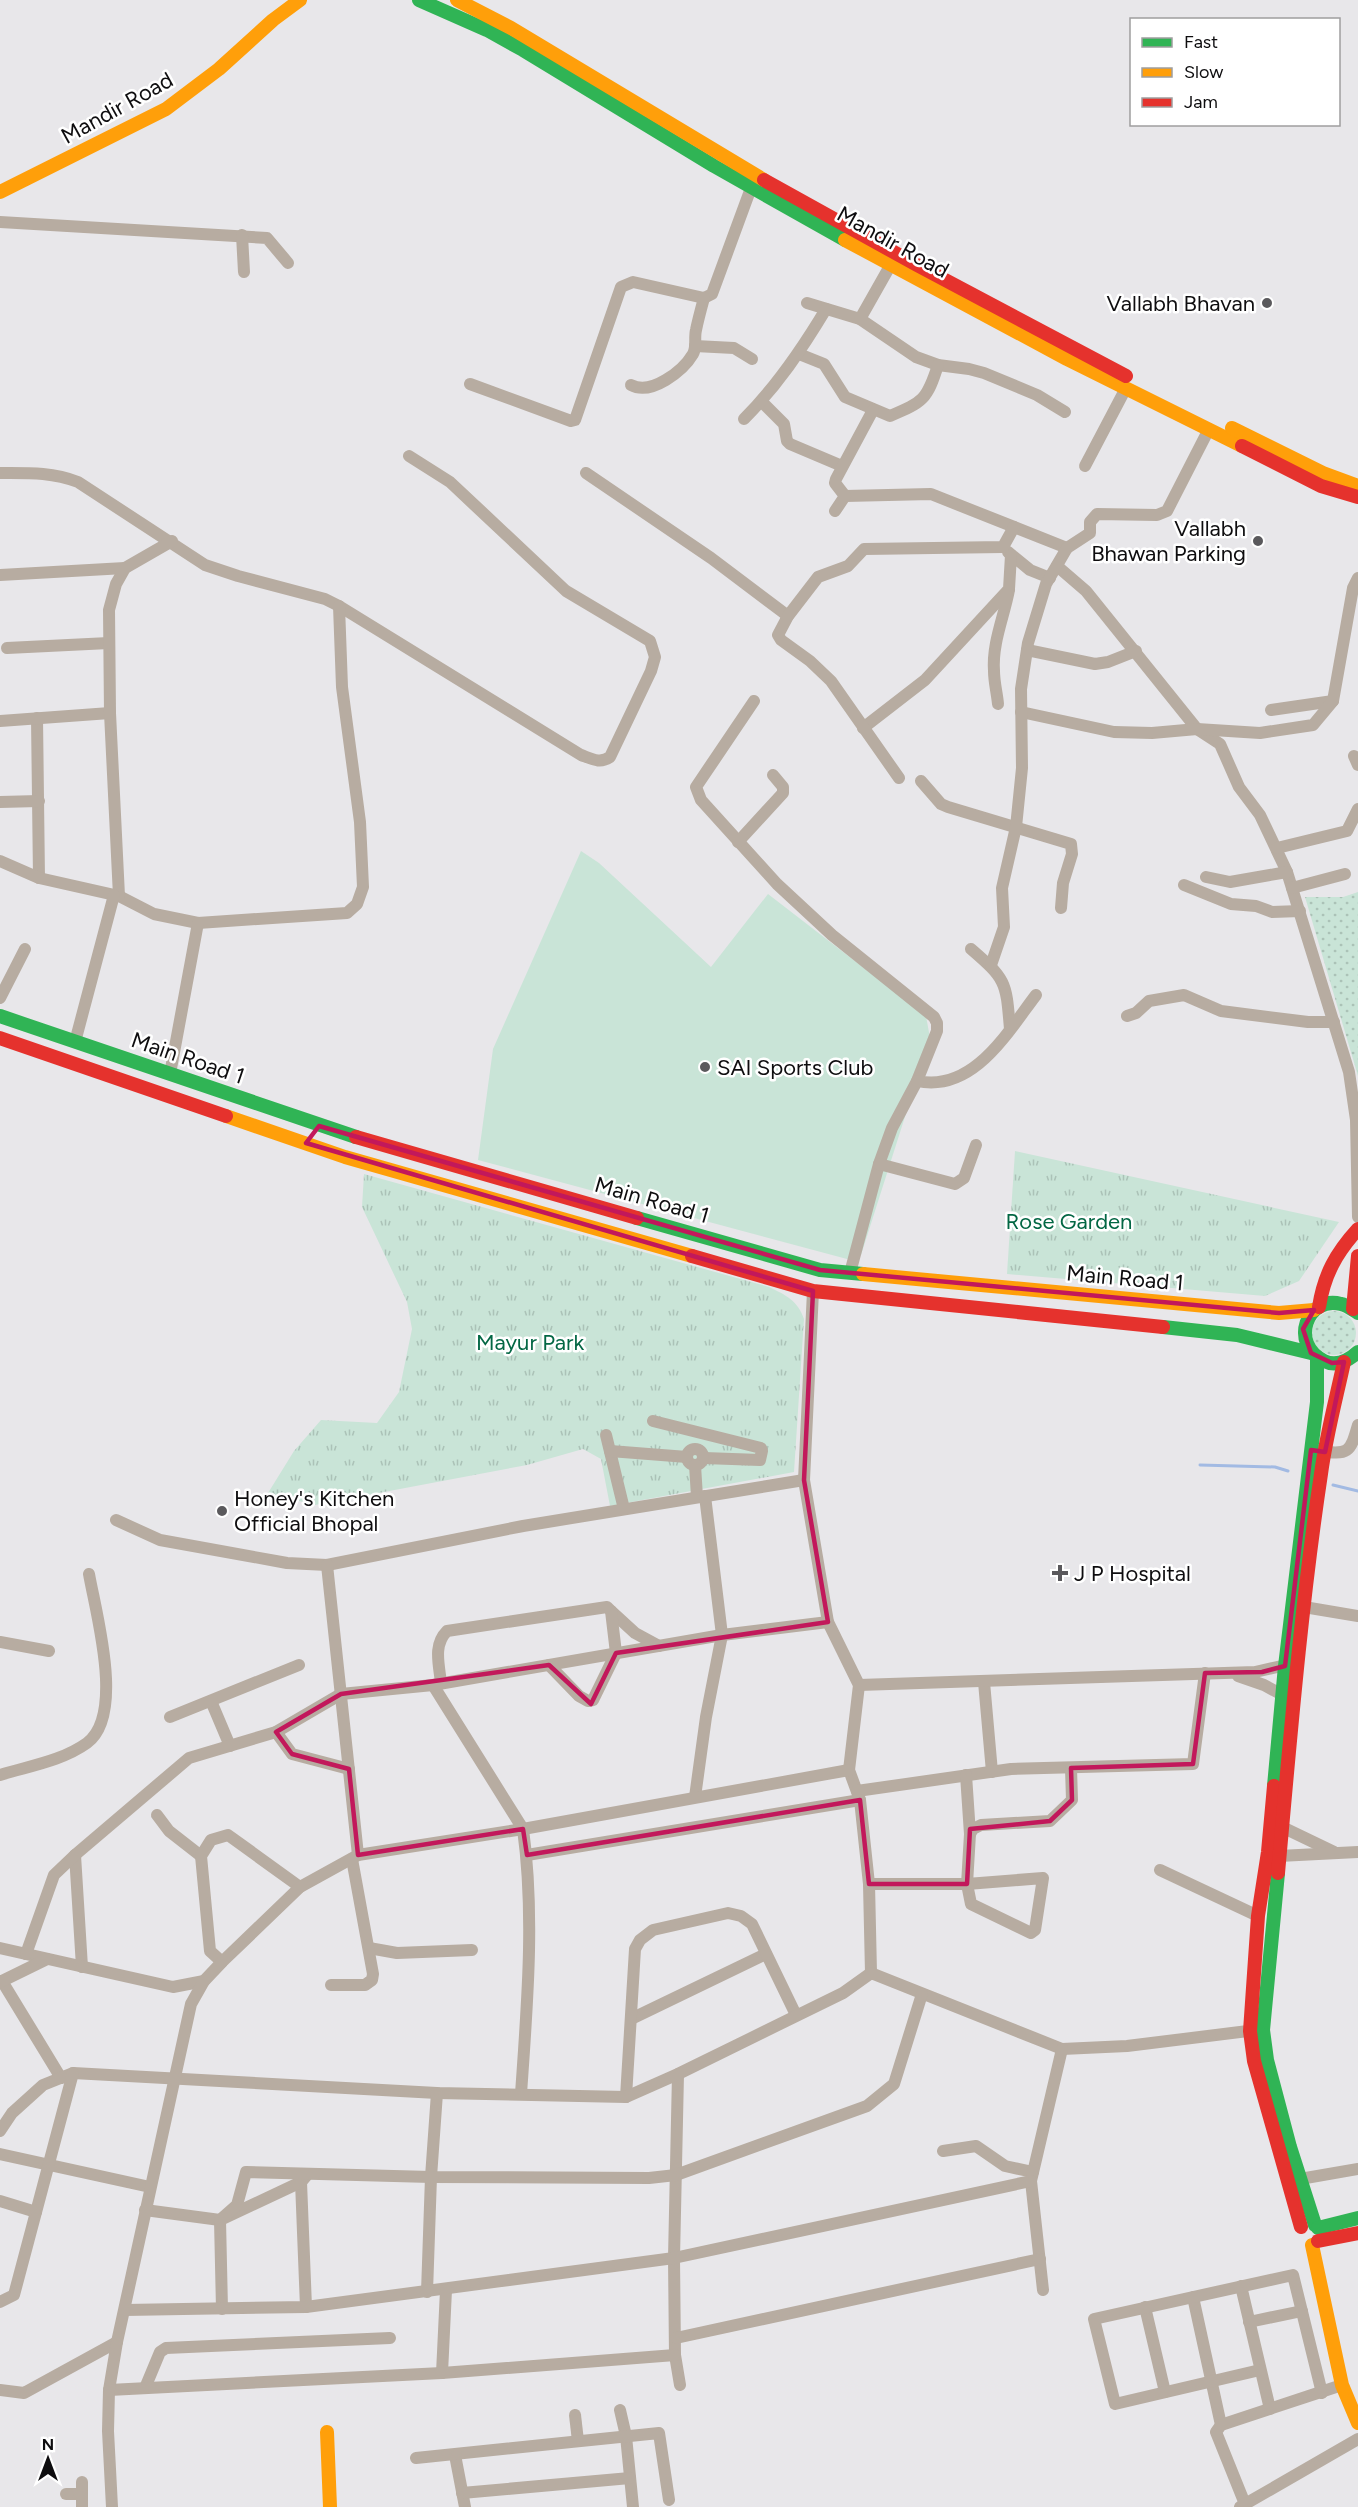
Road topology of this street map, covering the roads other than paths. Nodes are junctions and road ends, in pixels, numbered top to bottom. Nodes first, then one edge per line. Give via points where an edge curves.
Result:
1 (285, 0) edge
2 (300, 0) edge
3 (419, 0) edge
4 (460, 1) edge
5 (0, 179) edge
6 (751, 188) junction
7 (0, 192) edge
8 (0, 222) edge
9 (242, 235) junction
10 (288, 263) dead end
11 (890, 266) junction
12 (244, 272) dead end
13 (704, 298) junction
14 (807, 303) dead end
15 (826, 309) junction
16 (860, 318) junction
17 (1038, 337) junction
18 (695, 346) junction
19 (799, 354) junction
20 (752, 358) dead end
21 (938, 365) junction
22 (470, 384) dead end
23 (631, 386) dead end
24 (1126, 388) junction
25 (762, 402) junction
26 (873, 410) junction
27 (1065, 412) dead end
28 (744, 419) dead end
29 (1209, 429) junction
30 (409, 456) dead end
31 (842, 466) junction
32 (1085, 466) dead end
33 (0, 473) edge
34 (586, 473) dead end
35 (1358, 486) edge
36 (845, 496) junction
37 (1358, 497) edge
38 (835, 511) dead end
39 (1014, 527) junction
40 (172, 541) junction
41 (1067, 548) junction
42 (1007, 551) junction
43 (1056, 566) junction
44 (125, 568) junction
45 (0, 575) edge
46 (1050, 578) junction
47 (1358, 578) edge
48 (1009, 589) junction
49 (339, 606) junction
50 (788, 616) junction
51 (109, 644) junction
52 (7, 648) dead end
53 (1027, 650) junction
54 (1136, 651) junction
55 (754, 701) dead end
56 (1333, 701) junction
57 (998, 704) dead end
58 (1271, 710) dead end
59 (1021, 712) junction
60 (110, 713) junction
61 (37, 718) junction
62 (0, 721) edge
63 (863, 728) junction
64 (1197, 729) junction
65 (773, 775) dead end
66 (899, 778) dead end
67 (921, 781) dead end
68 (39, 801) junction
69 (0, 802) edge
70 (1358, 809) edge
71 (1016, 827) junction
72 (738, 842) junction
73 (1277, 848) junction
74 (0, 861) edge
75 (1287, 872) junction
76 (1345, 873) dead end
77 (1206, 877) dead end
78 (39, 878) junction
79 (1184, 885) dead end
80 (1292, 888) junction
81 (116, 895) junction
82 (1061, 908) dead end
83 (1300, 911) junction
84 (198, 923) junction
85 (25, 949) dead end
86 (971, 949) dead end
87 (991, 965) junction
88 (1036, 995) dead end
89 (0, 998) edge
90 (0, 1016) edge
91 (1127, 1016) dead end
92 (1334, 1022) junction
93 (1010, 1029) junction
94 (0, 1038) edge
95 (75, 1042) junction
96 (170, 1074) junction
97 (917, 1081) junction
98 (319, 1126) junction
99 (306, 1143) junction
100 (976, 1145) dead end
101 (879, 1164) junction
102 (1358, 1217) edge
103 (1358, 1229) edge
104 (1358, 1256) edge
105 (850, 1273) junction
106 (813, 1291) junction
107 (1317, 1308) junction
108 (1357, 1312) edge
109 (1314, 1355) junction
110 (1352, 1358) edge
111 (653, 1422) dead end
112 (1358, 1425) edge
113 (695, 1432) junction
114 (606, 1435) dead end
115 (610, 1451) junction
116 (1318, 1451) junction
117 (695, 1458) junction
118 (804, 1480) junction
119 (701, 1497) junction
120 (624, 1509) junction
121 (116, 1520) dead end
122 (327, 1565) junction
123 (89, 1574) dead end
124 (1304, 1607) junction
125 (610, 1611) junction
126 (1358, 1616) edge
127 (828, 1622) junction
128 (722, 1635) junction
129 (0, 1642) edge
130 (659, 1646) junction
131 (49, 1651) dead end
132 (616, 1653) junction
133 (1291, 1664) junction
134 (299, 1665) dead end
135 (549, 1665) junction
136 (1205, 1673) junction
137 (1228, 1673) junction
138 (984, 1682) junction
139 (437, 1684) junction
140 (859, 1685) junction
141 (341, 1694) junction
142 (1288, 1698) junction
143 (211, 1701) junction
144 (170, 1717) dead end
145 (276, 1732) junction
146 (230, 1746) junction
147 (1071, 1768) junction
148 (349, 1769) junction
149 (849, 1770) junction
150 (992, 1772) junction
151 (0, 1775) edge
152 (966, 1776) junction
153 (859, 1796) junction
154 (695, 1797) junction
155 (157, 1815) dead end
156 (1282, 1827) junction
157 (523, 1829) junction
158 (970, 1834) junction
159 (1335, 1852) junction
160 (1358, 1852) edge
161 (75, 1855) junction
162 (526, 1855) junction
163 (201, 1856) junction
164 (1279, 1856) junction
165 (355, 1857) junction
166 (1160, 1870) dead end
167 (869, 1884) junction
168 (967, 1884) junction
169 (300, 1887) junction
170 (1258, 1916) junction
171 (0, 1948) edge
172 (369, 1948) junction
173 (472, 1950) dead end
174 (26, 1954) junction
175 (766, 1954) junction
176 (47, 1959) junction
177 (222, 1962) junction
178 (82, 1967) junction
179 (871, 1973) junction
180 (1, 1981) edge
181 (204, 1981) junction
182 (332, 1985) dead end
183 (173, 1987) junction
184 (922, 1994) junction
185 (190, 2004) junction
186 (796, 2015) junction
187 (631, 2019) junction
188 (1257, 2030) junction
189 (1062, 2049) junction
190 (73, 2073) junction
191 (678, 2074) junction
192 (61, 2078) junction
193 (175, 2079) junction
194 (437, 2093) junction
195 (522, 2094) junction
196 (626, 2097) junction
197 (0, 2131) edge
198 (943, 2151) dead end
199 (0, 2154) edge
200 (48, 2164) junction
201 (1358, 2169) edge
202 (676, 2175) junction
203 (430, 2177) junction
204 (1032, 2177) junction
205 (304, 2179) junction
206 (1300, 2180) junction
207 (150, 2187) junction
208 (0, 2201) edge
209 (145, 2210) junction
210 (36, 2211) junction
211 (1358, 2218) edge
212 (220, 2220) junction
213 (1313, 2233) junction
214 (1358, 2233) edge
215 (674, 2258) junction
216 (1040, 2259) junction
217 (1241, 2286) junction
218 (446, 2290) junction
219 (1043, 2290) dead end
220 (427, 2292) junction
221 (1192, 2297) junction
222 (0, 2302) edge
223 (306, 2307) junction
224 (1145, 2307) junction
225 (222, 2309) junction
226 (125, 2310) junction
227 (1302, 2311) junction
228 (1249, 2322) junction
229 (390, 2338) dead end
230 (676, 2338) junction
231 (117, 2342) junction
232 (675, 2355) junction
233 (1260, 2370) junction
234 (442, 2373) junction
235 (1213, 2381) junction
236 (680, 2385) dead end
237 (1342, 2385) junction
238 (146, 2388) junction
239 (0, 2390) edge
240 (109, 2390) junction
241 (1165, 2392) junction
242 (1322, 2393) junction
243 (1270, 2409) junction
244 (620, 2410) dead end
245 (575, 2415) dead end
246 (1358, 2423) edge
247 (1221, 2425) junction
248 (327, 2432) dead end
249 (626, 2436) junction
250 (1358, 2439) edge
251 (578, 2441) junction
252 (454, 2455) junction
253 (416, 2457) dead end
254 (630, 2478) junction
255 (462, 2493) junction
256 (66, 2494) dead end
257 (669, 2500) dead end
258 (1242, 2506) edge
259 (82, 2507) edge
260 (112, 2507) edge
261 (330, 2507) edge
262 (465, 2507) edge
263 (633, 2507) edge

1 - 5 street, Mandir Road via 212,63 159,102
2 - 7 street, Mandir Road via 166,110
3 - 6 street, Mandir Road via 523,50
4 - 17 street, Mandir Road
6 - 11 street, Mandir Road
6 - 13 street via 712,294
8 - 9 street
9 - 10 street via 267,238
9 - 12 street
11 - 16 street
11 - 17 street, Mandir Road
13 - 18 street
13 - 22 street via 633,282 621,287 575,420
14 - 15 street
15 - 16 street
15 - 19 street
16 - 21 street via 916,357
17 - 24 street, Mandir Road
17 - 35 street, Mandir Road
18 - 20 street via 734,348
18 - 23 street via 683,365 654,386 640,390
19 - 25 street
19 - 26 street via 824,364 845,397
21 - 26 street via 931,389 918,404 890,416
21 - 27 street via 984,373 1037,395
24 - 29 street, Mandir Road
24 - 32 street
25 - 28 street
25 - 31 street via 784,424 790,444
26 - 31 street
29 - 37 street, Mandir Road via 1321,486
29 - 41 street via 1167,511 1097,514 1090,522 1090,533
30 - 49 street via 450,482 566,591 650,640 655,657 647,681 610,757 598,761 581,755
31 - 36 street via 835,483
33 - 40 street via 43,472 78,482
34 - 50 street
36 - 38 street
36 - 39 street via 931,494
39 - 41 street
39 - 42 street
40 - 44 street
40 - 49 street via 205,565
41 - 43 street
42 - 46 street via 1030,570
42 - 48 street
42 - 50 street via 864,549 848,566 818,577
43 - 46 street
43 - 54 street via 1086,591
44 - 45 street
44 - 51 street via 109,610
46 - 53 street
47 - 56 street
48 - 57 street via 994,658
48 - 63 street via 925,680
49 - 84 street via 342,680 360,822 361,897 347,913
50 - 63 street via 778,638 831,681
51 - 52 street
51 - 60 street
53 - 54 street via 1095,664
53 - 59 street
54 - 64 street
55 - 72 street via 696,787 700,800
56 - 58 street
56 - 64 street via 1313,725 1260,733
59 - 64 street via 1114,732
59 - 71 street via 1022,768
60 - 61 street
60 - 81 street
61 - 62 street
61 - 68 street
63 - 66 street
64 - 73 street via 1220,744 1239,787 1260,815
65 - 72 street via 783,793
67 - 71 street via 941,804
68 - 69 street
68 - 78 street
70 - 73 street via 1347,831
71 - 82 street via 1071,844
71 - 87 street via 1002,888 1004,927
72 - 97 street via 832,935 934,1017 937,1031
73 - 75 street
74 - 78 street
75 - 77 street via 1230,882
75 - 80 street
76 - 80 street
78 - 81 street
79 - 83 street via 1231,904 1256,906 1275,913
80 - 83 street
81 - 84 street via 154,914
81 - 95 street
83 - 92 street
84 - 96 street
85 - 89 street
86 - 87 street
87 - 93 street via 1006,986
88 - 93 street
90 - 95 street, Main Road 1
91 - 92 street via 1149,1001 1184,995 1221,1011
92 - 102 street via 1349,1072 1356,1119
93 - 97 street via 993,1052 971,1071 933,1084
94 - 99 street, Main Road 1
95 - 96 street, Main Road 1
96 - 98 street, Main Road 1
97 - 101 street via 892,1128
98 - 99 street
98 - 105 street, Main Road 1 via 820,1270
99 - 106 street, Main Road 1
100 - 101 street via 964,1178 955,1184
101 - 105 street
103 - 107 street via 1332,1259
104 - 108 street
105 - 107 street, Main Road 1 via 1279,1313
106 - 109 street, Main Road 1 via 1237,1335
106 - 118 street
107 - 108 street, Main Road 1 via 1336,1302
107 - 109 street via 1303,1329 1305,1343
109 - 110 street, Main Road 1 via 1332,1364
109 - 116 street
110 - 116 street
111 - 113 street
112 - 116 street via 1352,1447 1346,1452
113 - 117 street
113 - 117 street via 762,1451 760,1460
114 - 115 street
115 - 117 street
115 - 120 street
116 - 124 street
116 - 133 street
117 - 119 street
118 - 119 street
118 - 127 street
119 - 120 street
119 - 128 street
120 - 122 street
121 - 122 street via 160,1540 287,1563
122 - 141 street
123 - 151 street via 107,1681 106,1707 100,1725 89,1742 68,1755
124 - 126 street
124 - 133 street
125 - 130 street via 635,1633
125 - 132 street
125 - 139 street via 602,1607 447,1631 438,1647
127 - 128 street
127 - 140 street
128 - 130 street
128 - 154 street
129 - 131 street
130 - 132 street
132 - 135 street
132 - 135 street via 593,1700 588,1701
133 - 137 street via 1263,1672
133 - 142 street
134 - 143 street
135 - 139 street
136 - 137 street
136 - 138 street
136 - 147 street via 1192,1764
137 - 142 street
138 - 140 street
138 - 150 street
139 - 141 street
139 - 157 street
140 - 149 street
141 - 145 street
141 - 148 street
142 - 156 street
142 - 170 street
143 - 144 street
143 - 146 street
145 - 146 street
145 - 148 street via 292,1754
146 - 161 street via 189,1758
147 - 150 street
147 - 158 street via 1072,1800 1050,1821 981,1825
148 - 165 street
149 - 153 street
149 - 154 street
150 - 152 street
152 - 153 street
152 - 158 street
153 - 162 street
153 - 167 street
154 - 157 street
155 - 163 street
156 - 159 street
156 - 164 street
157 - 162 street
157 - 165 street
158 - 168 street
159 - 160 street
159 - 164 street
161 - 174 street via 54,1875
161 - 178 street
162 - 195 street via 529,1972
163 - 169 street via 211,1840 228,1835
163 - 177 street via 210,1951
164 - 188 street
165 - 169 street
165 - 172 street
166 - 170 street
167 - 168 street
167 - 179 street
168 - 168 street via 971,1904 1031,1933 1035,1930 1043,1878
169 - 177 street
170 - 188 street
171 - 174 street
172 - 173 street via 397,1953
172 - 182 street via 372,1980 365,1985
174 - 176 street
175 - 186 street
175 - 187 street
175 - 187 street via 752,1924 728,1913 653,1930 635,1949
176 - 178 street
176 - 180 street
177 - 181 street
178 - 183 street
179 - 184 street
179 - 186 street via 843,1993
180 - 192 street
181 - 183 street
181 - 185 street
183 - 185 street
184 - 189 street
184 - 202 street via 894,2084 867,2106
185 - 193 street
186 - 191 street
187 - 196 street
188 - 189 street via 1127,2046
188 - 206 street
188 - 213 street via 1254,2061
189 - 204 street
190 - 192 street
190 - 193 street
190 - 200 street
191 - 196 street
191 - 202 street
192 - 197 street via 43,2085 12,2113
193 - 194 street
193 - 207 street
194 - 195 street
194 - 203 street
195 - 196 street
198 - 204 street via 976,2146 1005,2166
199 - 200 street
200 - 207 street
200 - 210 street
201 - 206 street
202 - 203 street
202 - 215 street
203 - 205 street
203 - 220 street
204 - 215 street
204 - 216 street
205 - 212 street
205 - 212 street via 246,2172 237,2205
205 - 223 street
206 - 213 street
207 - 209 street
208 - 210 street
209 - 212 street
209 - 226 street
210 - 222 street via 14,2295
211 - 213 street
212 - 225 street
213 - 214 street
213 - 237 street
215 - 218 street
215 - 230 street
216 - 219 street
216 - 230 street
217 - 221 street
217 - 227 street via 1293,2274
217 - 228 street
218 - 220 street
218 - 234 street
220 - 223 street
221 - 224 street
221 - 235 street
223 - 225 street
224 - 241 street
224 - 241 street via 1095,2319 1115,2404
225 - 226 street
226 - 231 street
227 - 228 street
227 - 242 street
228 - 233 street
229 - 238 street via 166,2348 159,2352
230 - 232 street
231 - 239 street via 24,2393
231 - 240 street
232 - 234 street
232 - 236 street
233 - 235 street
233 - 243 street
234 - 238 street
235 - 241 street
235 - 247 street
237 - 242 street
237 - 246 street
238 - 240 street
240 - 260 street
242 - 243 street
243 - 247 street
244 - 249 street
245 - 251 street
247 - 258 street via 1216,2432
248 - 261 street
249 - 251 street
249 - 254 street
249 - 257 street via 659,2433
250 - 258 street
251 - 252 street
252 - 253 street
252 - 255 street
254 - 255 street
254 - 263 street
255 - 262 street
256 - 259 street via 82,2488

